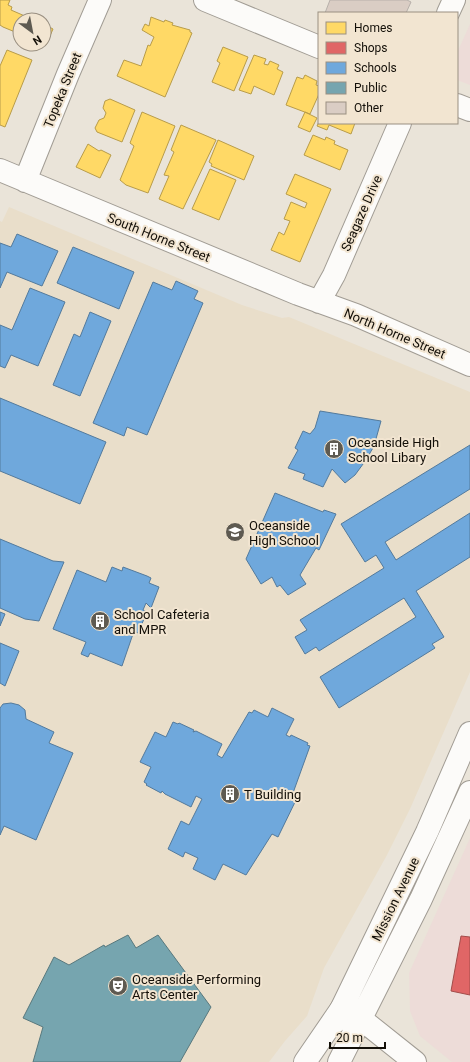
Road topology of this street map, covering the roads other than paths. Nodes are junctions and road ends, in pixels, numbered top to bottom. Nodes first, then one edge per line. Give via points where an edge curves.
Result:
1 (100, 0) edge
2 (206, 0) edge
3 (454, 0) edge
4 (448, 12) edge
5 (318, 47) edge
6 (458, 105) edge
7 (470, 110) edge
8 (400, 124) edge
9 (0, 170) edge
10 (25, 181) junction
11 (319, 302) junction
12 (470, 365) edge
13 (470, 733) edge
14 (470, 792) edge
15 (344, 1005) junction
16 (361, 1019) junction
17 (305, 1062) edge
18 (313, 1062) edge
19 (339, 1062) edge
20 (415, 1062) edge

1 - 10 main road, Topeka Street
2 - 5 main road
3 - 4 main road
6 - 7 main road
8 - 11 main road, Seagaze Drive via 334,275
9 - 10 main road, South Horne Street
10 - 11 main road, South Horne Street
11 - 12 main road, North Horne Street via 356,315
13 - 15 main road, Mission Avenue via 428,832
14 - 16 main road, Mission Avenue via 421,899
15 - 16 main road
15 - 17 main road
15 - 18 main road, Mission Avenue
16 - 19 main road, Mission Avenue
16 - 20 main road

